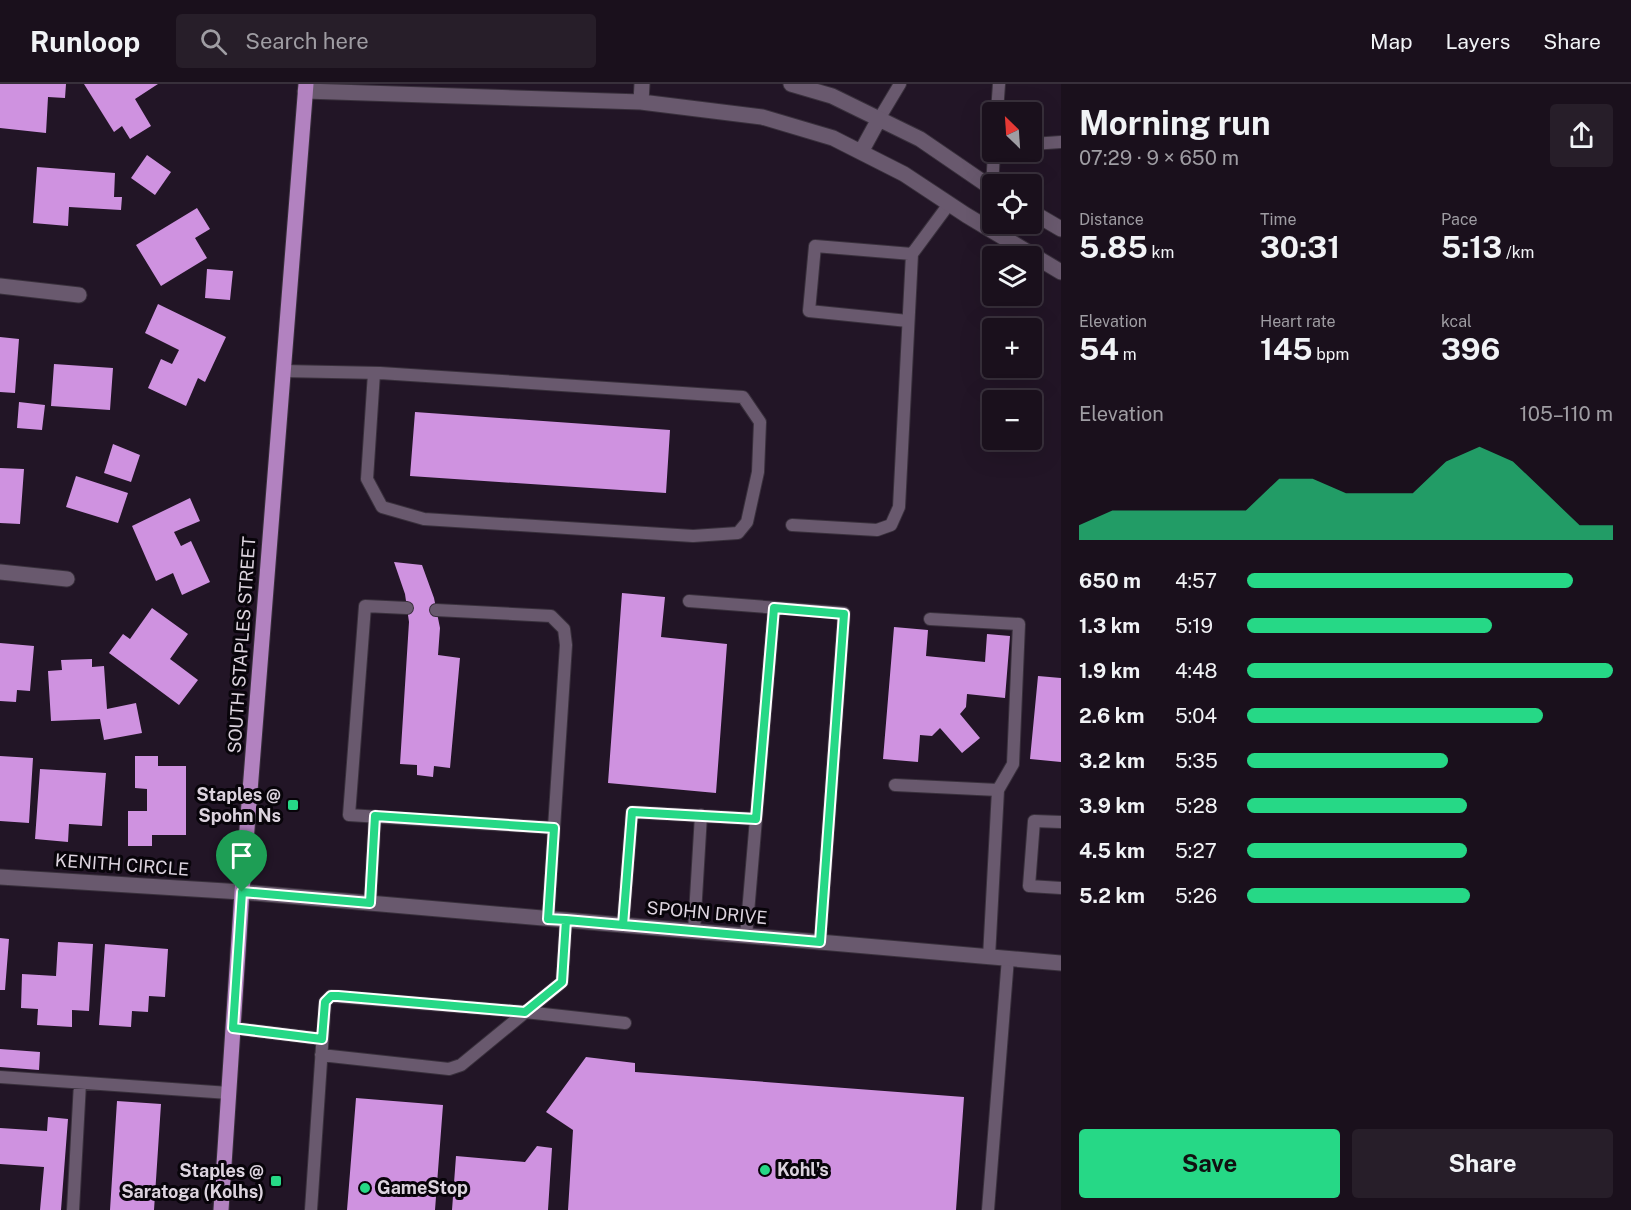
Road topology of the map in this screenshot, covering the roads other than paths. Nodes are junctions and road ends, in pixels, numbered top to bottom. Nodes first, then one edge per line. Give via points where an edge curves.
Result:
1 (642, 84) edge
2 (791, 84) edge
3 (900, 84) edge
4 (999, 84) edge
5 (306, 87) edge
6 (641, 102) junction
7 (998, 102) edge
8 (879, 119) junction
9 (1061, 141) edge
10 (1042, 143) edge
11 (861, 152) junction
12 (982, 181) edge
13 (949, 204) junction
14 (1042, 218) edge
15 (1061, 230) edge
16 (912, 254) junction
17 (1061, 272) edge
18 (0, 286) edge
19 (79, 295) dead end
20 (908, 321) junction
21 (283, 371) junction
22 (374, 373) junction
23 (792, 525) dead end
24 (0, 572) edge
25 (67, 579) dead end
26 (689, 601) dead end
27 (407, 608) dead end
28 (774, 608) junction
29 (436, 610) dead end
30 (930, 619) dead end
31 (895, 785) dead end
32 (998, 790) junction
33 (701, 815) junction
34 (375, 816) junction
35 (756, 819) junction
36 (1061, 822) edge
37 (554, 828) junction
38 (0, 876) edge
39 (1061, 888) edge
40 (242, 892) junction
41 (370, 903) junction
42 (548, 919) junction
43 (566, 920) junction
44 (623, 925) junction
45 (694, 931) junction
46 (746, 936) junction
47 (820, 942) junction
48 (989, 957) junction
49 (1008, 958) junction
50 (1061, 963) edge
51 (525, 1012) junction
52 (625, 1023) dead end
53 (233, 1028) junction
54 (322, 1039) junction
55 (321, 1055) junction
56 (0, 1077) edge
57 (80, 1083) junction
58 (229, 1094) junction
59 (73, 1210) edge
60 (221, 1210) edge
61 (311, 1210) edge
62 (988, 1210) edge

1 - 6 street
2 - 8 street via 832,96
3 - 8 lane
4 - 7 lane
5 - 6 street
5 - 21 main road, SOUTH STAPLES STREET
6 - 11 street via 762,117 833,138
8 - 11 street
8 - 12 street via 920,139
9 - 10 lane
11 - 13 street
13 - 16 lane
13 - 17 street
14 - 15 street
16 - 20 lane
16 - 20 lane via 816,246 809,311
18 - 19 street
20 - 23 lane via 899,507 891,525 877,530
21 - 22 lane
21 - 40 main road, SOUTH STAPLES STREET
22 - 22 lane via 743,398 760,422 758,472 747,522 738,533 693,536 424,519 382,507 367,479
24 - 25 street
26 - 28 lane
27 - 34 lane via 365,606 349,815
28 - 35 lane
28 - 47 lane via 844,614
29 - 37 lane via 551,616 564,629
30 - 32 lane via 1019,624 1013,764
31 - 32 lane
32 - 48 lane
33 - 35 lane
33 - 44 lane via 632,812
33 - 45 lane
34 - 37 lane
34 - 41 lane
35 - 46 lane
36 - 39 lane via 1034,820 1029,886
37 - 42 lane
38 - 40 street, KENITH CIRCLE
40 - 41 street, SPOHN DRIVE
40 - 53 main road, SOUTH STAPLES STREET
41 - 42 street, SPOHN DRIVE
42 - 43 street, SPOHN DRIVE
43 - 44 street, SPOHN DRIVE
43 - 51 lane via 562,982
44 - 45 street, SPOHN DRIVE
45 - 46 street, SPOHN DRIVE
46 - 47 street, SPOHN DRIVE
47 - 48 street, SPOHN DRIVE
48 - 49 street, SPOHN DRIVE
49 - 50 street, SPOHN DRIVE
49 - 62 lane
51 - 52 lane
51 - 54 lane via 331,996 325,1002
51 - 55 lane via 455,1068
53 - 54 lane
53 - 58 main road, SOUTH STAPLES STREET
54 - 55 lane
55 - 61 lane
56 - 57 lane
57 - 58 lane
57 - 59 lane
58 - 60 main road, SOUTH STAPLES STREET

